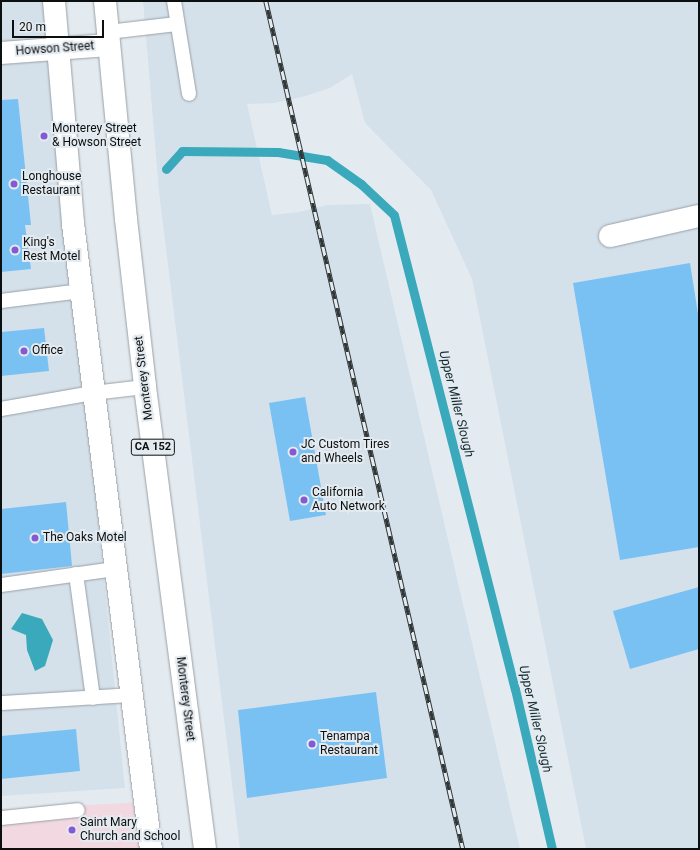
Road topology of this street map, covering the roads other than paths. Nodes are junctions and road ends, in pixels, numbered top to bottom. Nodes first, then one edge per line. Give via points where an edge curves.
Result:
1 (54, 1) edge
2 (105, 1) edge
3 (174, 1) edge
4 (177, 24) junction
5 (108, 38) junction
6 (60, 48) junction
7 (1, 53) edge
8 (189, 94) dead end
9 (699, 216) edge
10 (610, 236) dead end
11 (81, 291) junction
12 (1, 301) edge
13 (145, 387) junction
14 (93, 393) junction
15 (1, 409) edge
16 (115, 569) junction
17 (76, 574) junction
18 (1, 585) edge
19 (131, 695) junction
20 (93, 698) junction
21 (1, 703) edge
22 (78, 810) dead end
23 (1, 818) edge
24 (151, 849) edge
25 (205, 849) edge

1 - 6 main road
2 - 5 main road, Monterey Street / CA 152
3 - 4 lane
4 - 5 lane
4 - 8 lane
5 - 6 main road, Howson Street
5 - 13 main road, Monterey Street / CA 152
6 - 7 main road, Howson Street
6 - 11 main road via 73,224
9 - 10 main road
11 - 12 lane
11 - 14 main road
13 - 14 lane
13 - 25 main road, Monterey Street / CA 152
14 - 15 lane
14 - 16 main road
16 - 17 lane
16 - 19 main road
17 - 18 lane
17 - 20 lane
19 - 20 lane
19 - 24 main road
20 - 21 lane
22 - 23 lane

